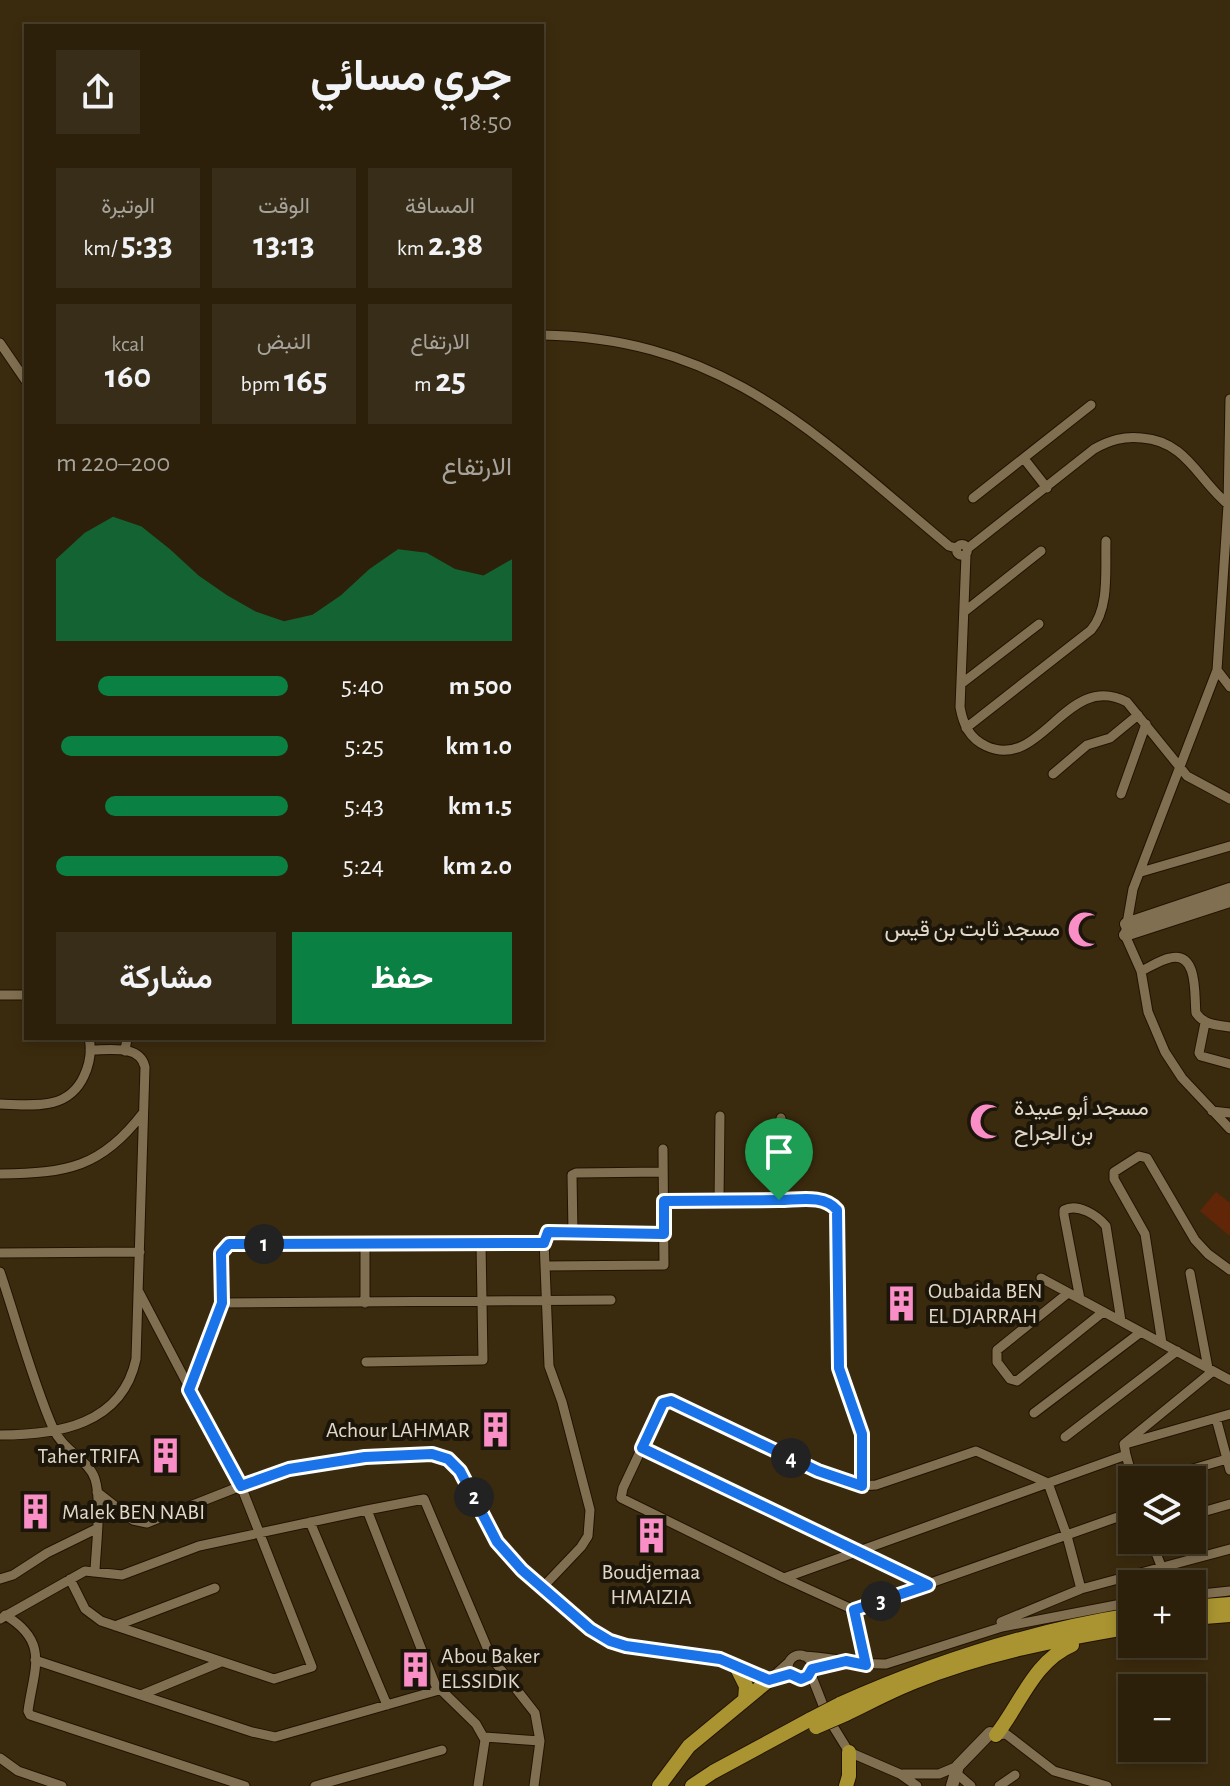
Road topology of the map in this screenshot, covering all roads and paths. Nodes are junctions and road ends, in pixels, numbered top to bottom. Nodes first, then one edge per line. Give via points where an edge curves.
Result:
1 (544, 335) edge
2 (0, 343) edge
3 (24, 378) edge
4 (1230, 399) edge
5 (1091, 405) dead end
6 (1025, 460) junction
7 (1047, 488) junction
8 (973, 498) dead end
9 (1229, 506) edge
10 (1106, 541) dead end
11 (963, 551) junction
12 (1041, 551) dead end
13 (964, 612) junction
14 (1039, 624) dead end
15 (1217, 670) junction
16 (961, 684) junction
17 (1230, 687) edge
18 (1138, 715) junction
19 (1146, 724) junction
20 (966, 728) junction
21 (1179, 768) junction
22 (1053, 774) dead end
23 (1121, 794) dead end
24 (1230, 799) edge
25 (1230, 846) edge
26 (1141, 872) junction
27 (1230, 889) edge
28 (1230, 901) edge
29 (1126, 929) junction
30 (1141, 971) junction
31 (0, 995) edge
32 (24, 995) edge
33 (1205, 1023) junction
34 (1230, 1027) edge
35 (89, 1040) edge
36 (127, 1040) edge
37 (90, 1050) junction
38 (125, 1051) junction
39 (1230, 1064) edge
40 (0, 1104) edge
41 (144, 1111) junction
42 (1212, 1111) junction
43 (1230, 1113) edge
44 (720, 1116) dead end
45 (781, 1118) dead end
46 (1230, 1127) edge
47 (663, 1149) dead end
48 (663, 1172) junction
49 (0, 1174) edge
50 (719, 1200) junction
51 (779, 1200) junction
52 (664, 1201) junction
53 (573, 1232) junction
54 (664, 1234) junction
55 (481, 1243) junction
56 (544, 1243) junction
57 (365, 1244) junction
58 (140, 1252) junction
59 (0, 1253) edge
60 (545, 1266) junction
61 (1230, 1270) edge
62 (0, 1272) edge
63 (1190, 1273) dead end
64 (1041, 1278) dead end
65 (138, 1290) junction
66 (1068, 1293) junction
67 (1080, 1299) junction
68 (611, 1300) dead end
69 (545, 1301) junction
70 (482, 1302) junction
71 (222, 1303) junction
72 (365, 1303) junction
73 (1103, 1312) junction
74 (1121, 1321) junction
75 (1141, 1332) junction
76 (1162, 1343) junction
77 (1177, 1351) junction
78 (366, 1362) dead end
79 (1210, 1370) junction
80 (1230, 1380) edge
81 (189, 1390) junction
82 (1034, 1413) dead end
83 (1230, 1414) edge
84 (1216, 1418) junction
85 (54, 1431) junction
86 (0, 1435) edge
87 (1065, 1437) dead end
88 (1124, 1444) junction
89 (642, 1448) junction
90 (1126, 1455) junction
91 (1228, 1458) edge
92 (1129, 1466) edge
93 (1202, 1466) edge
94 (1230, 1470) edge
95 (1048, 1483) junction
96 (241, 1486) junction
97 (862, 1486) junction
98 (97, 1492) junction
99 (1230, 1504) edge
100 (367, 1510) junction
101 (1206, 1511) edge
102 (1118, 1517) edge
103 (310, 1522) junction
104 (96, 1529) junction
105 (260, 1531) junction
106 (1067, 1536) junction
107 (1230, 1549) edge
108 (860, 1551) junction
109 (1155, 1554) edge
110 (1160, 1569) junction
111 (95, 1571) junction
112 (784, 1578) junction
113 (0, 1579) edge
114 (70, 1579) junction
115 (928, 1585) junction
116 (215, 1588) dead end
117 (542, 1588) junction
118 (1081, 1589) junction
119 (1230, 1591) edge
120 (1206, 1594) edge
121 (1118, 1604) edge
122 (854, 1610) junction
123 (1206, 1610) edge
124 (1229, 1614) edge
125 (1206, 1616) edge
126 (3, 1617) edge
127 (1118, 1617) edge
128 (115, 1626) junction
129 (1118, 1630) edge
130 (977, 1634) junction
131 (1097, 1634) junction
132 (803, 1656) junction
133 (35, 1660) junction
134 (846, 1661) junction
135 (221, 1662) junction
136 (789, 1662) junction
137 (866, 1665) junction
138 (736, 1666) junction
139 (811, 1670) junction
140 (790, 1674) junction
141 (801, 1679) junction
142 (769, 1680) junction
143 (439, 1690) junction
144 (141, 1695) junction
145 (819, 1699) junction
146 (745, 1700) junction
147 (387, 1705) junction
148 (843, 1709) junction
149 (814, 1723) junction
150 (1003, 1729) junction
151 (484, 1737) junction
152 (540, 1741) junction
153 (442, 1750) dead end
154 (849, 1752) junction
155 (0, 1758) edge
156 (900, 1774) junction
157 (1015, 1775) dead end
158 (960, 1779) edge
159 (62, 1786) edge
160 (245, 1786) edge
161 (315, 1786) edge
162 (478, 1786) edge
163 (534, 1786) edge
164 (659, 1786) edge
165 (692, 1786) edge
166 (708, 1786) edge
167 (846, 1786) edge
168 (917, 1786) edge
169 (999, 1786) edge
170 (1107, 1786) edge

1 - 11 street via 641,346 702,365 805,426 949,546
2 - 3 street
4 - 9 street
5 - 6 street
6 - 7 street
6 - 8 street
7 - 9 street via 1104,443 1141,438 1180,451
7 - 11 street
9 - 15 street
10 - 20 street via 1099,621
11 - 13 street
12 - 13 street
13 - 16 street
14 - 16 street
15 - 17 street
15 - 21 street
16 - 20 street
18 - 19 street
18 - 20 street via 1115,696 1090,697 1012,750 991,748
18 - 22 street via 1110,738 1087,745
19 - 21 street
19 - 23 street
21 - 24 street
21 - 26 street
25 - 26 street
26 - 29 street
27 - 29 main road
28 - 29 main road
29 - 30 street
30 - 33 street via 1171,957 1185,961 1192,970 1196,1013
30 - 42 street via 1148,1012 1165,1052
31 - 32 street
33 - 34 street
33 - 39 street via 1199,1053
35 - 37 street
36 - 38 street
37 - 38 street
37 - 40 street via 82,1080 65,1099
38 - 41 street via 136,1052 144,1062
41 - 49 street via 110,1149 80,1166
41 - 58 street
42 - 43 street
42 - 46 street
44 - 50 street
45 - 51 street
47 - 48 street
48 - 52 street
48 - 53 street via 572,1175
50 - 51 street
50 - 52 street
51 - 97 street via 820,1200 837,1210 839,1368 862,1434
52 - 54 street
53 - 54 street
53 - 56 street via 548,1232
54 - 60 street via 664,1265
55 - 56 street
55 - 57 street
55 - 70 street
56 - 60 street
57 - 71 street via 226,1245 221,1253
57 - 72 street
58 - 59 street
58 - 65 street
60 - 69 street
61 - 76 street via 1195,1240 1147,1158 1139,1156 1114,1172 1145,1234
62 - 85 street
63 - 79 street
64 - 66 street
65 - 81 street
65 - 85 street via 136,1359 129,1383 88,1421
66 - 67 street
66 - 73 street via 997,1350 997,1362 1010,1379 1017,1381
67 - 73 street
67 - 74 street via 1064,1215 1071,1207 1106,1226
68 - 69 street
69 - 70 street
69 - 117 street via 549,1366 590,1510 588,1536
70 - 72 street
70 - 78 street via 483,1360
71 - 72 street
71 - 81 street
73 - 74 street
74 - 75 street
75 - 76 street
75 - 82 street
76 - 77 street
77 - 79 street
77 - 87 street
79 - 80 street
79 - 88 street
81 - 96 street
83 - 84 street
84 - 88 street
84 - 91 street
85 - 86 street
85 - 98 street via 87,1464
88 - 90 street
89 - 97 street via 663,1403 671,1401 818,1471
89 - 108 street
89 - 112 street via 623,1488 623,1500
90 - 92 street
90 - 95 street
91 - 93 street
91 - 94 street
95 - 97 street via 976,1451
95 - 106 street
95 - 108 street
96 - 98 street via 147,1523 133,1520
96 - 105 street
96 - 117 street via 289,1469 365,1457 432,1454 448,1459 460,1471 497,1542
98 - 104 street
99 - 101 street
100 - 103 street
100 - 143 street
100 - 152 street via 424,1499 484,1644 535,1713
102 - 106 street
103 - 105 street
103 - 147 street
104 - 111 street
104 - 113 street
105 - 111 street via 199,1546 122,1575
105 - 135 street via 312,1667 274,1679
106 - 115 street
106 - 118 street
107 - 110 street
108 - 112 street
108 - 115 street
109 - 110 street
110 - 118 street
111 - 114 street
112 - 122 street
114 - 126 street
114 - 128 street via 91,1615
115 - 122 street
116 - 128 street
117 - 138 street via 610,1641
118 - 130 street
119 - 120 street
121 - 130 street
122 - 137 street
123 - 124 highway
124 - 125 highway
126 - 133 street via 32,1638
127 - 148 highway via 984,1648 907,1675
128 - 135 street
129 - 131 highway
130 - 137 street via 886,1664
131 - 148 highway via 962,1666
131 - 150 highway via 1052,1656
132 - 134 street
132 - 136 street
132 - 139 street
133 - 144 street
133 - 160 street via 28,1711 34,1718
134 - 137 street
134 - 139 street
135 - 144 street
136 - 140 street
136 - 142 street
138 - 142 street
138 - 146 highway via 746,1686
139 - 141 street
139 - 145 street
140 - 141 street
140 - 142 street
141 - 145 street
142 - 146 highway
143 - 147 street
143 - 151 street
144 - 147 street via 275,1737
145 - 154 street
146 - 164 highway via 689,1746
148 - 149 highway, bridge
149 - 165 highway
149 - 166 highway
150 - 158 main road via 967,1764
150 - 170 street via 1054,1771
151 - 152 street
151 - 162 street
152 - 163 street
153 - 161 street
154 - 156 street
154 - 167 highway
155 - 159 street via 18,1771
156 - 158 street
156 - 168 street
157 - 169 street

